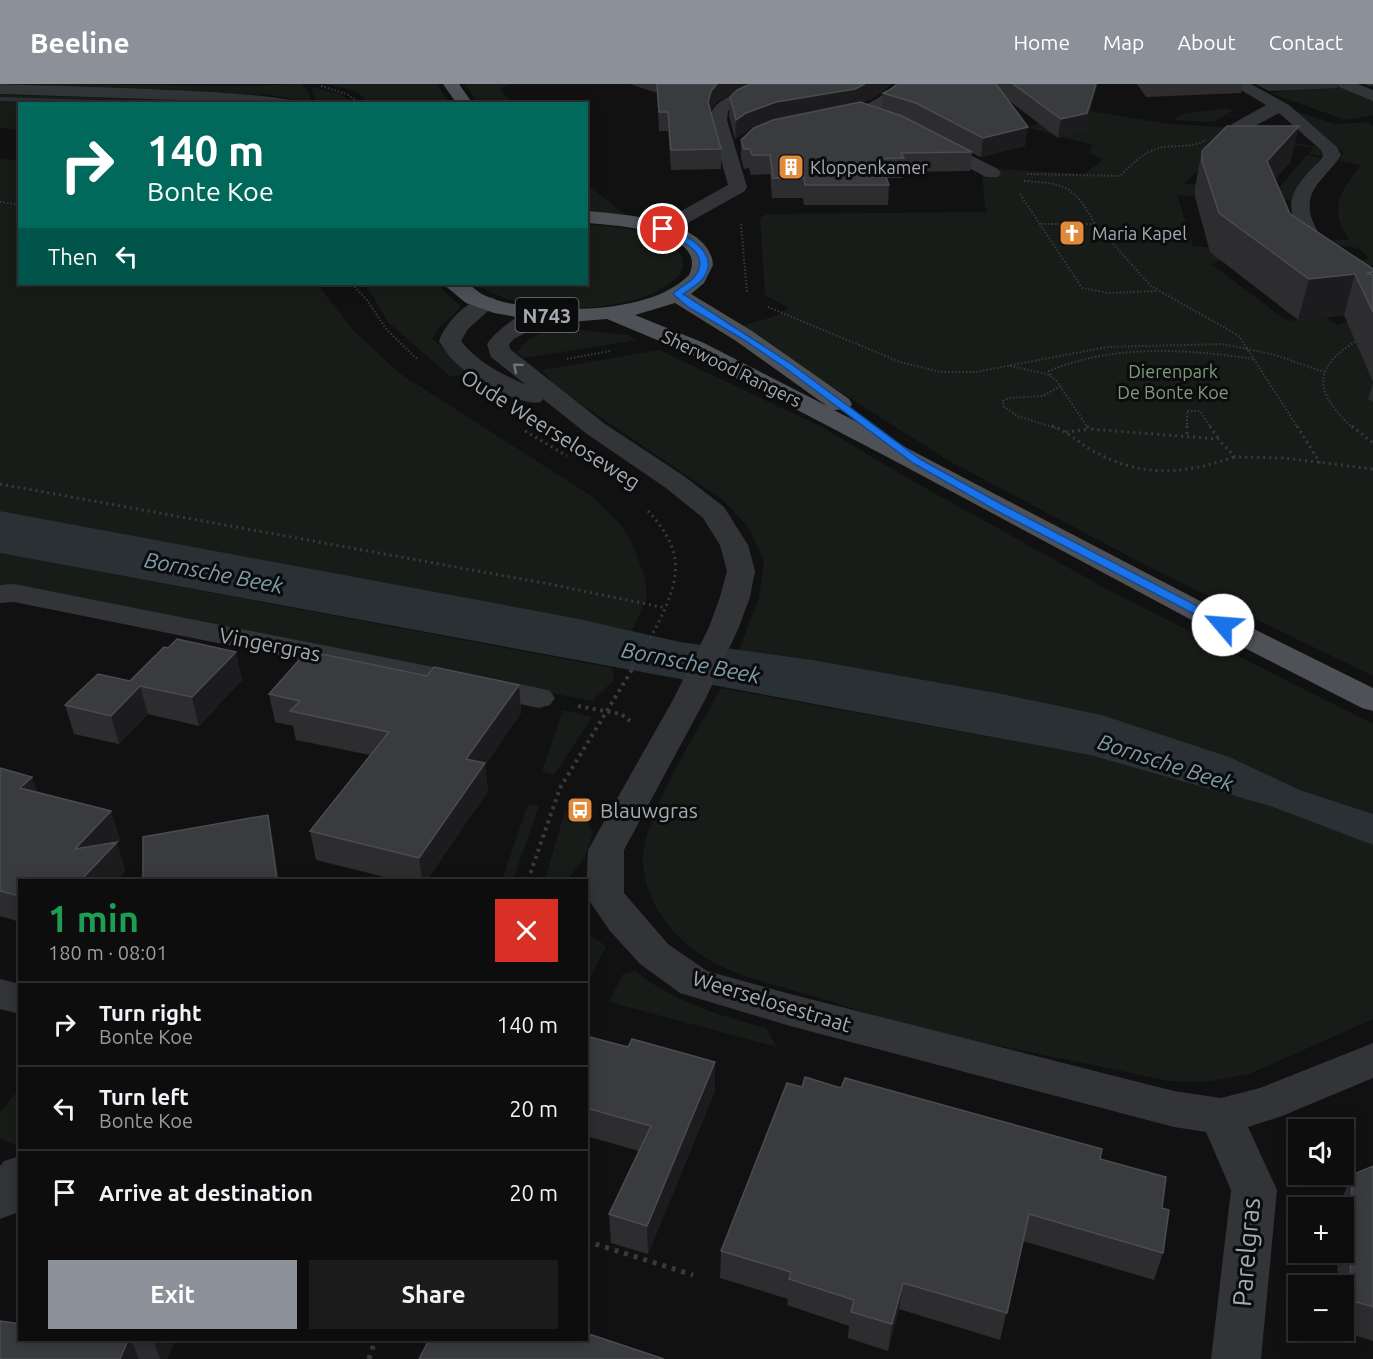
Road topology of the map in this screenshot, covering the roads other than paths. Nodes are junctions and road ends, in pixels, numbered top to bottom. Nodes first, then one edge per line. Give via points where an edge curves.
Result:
1 (451, 84) edge
2 (859, 84) edge
3 (904, 84) edge
4 (1239, 84) edge
5 (1345, 84) edge
6 (0, 91) edge
7 (1373, 96) edge
8 (277, 102) edge
9 (464, 102) edge
10 (1283, 108) junction
11 (861, 112) junction
12 (889, 122) edge
13 (816, 123) edge
14 (720, 127) junction
15 (1238, 128) edge
16 (917, 133) edge
17 (729, 157) junction
18 (992, 173) road end
19 (588, 217) edge
20 (663, 229) junction
21 (1340, 269) junction
22 (1373, 269) edge
23 (455, 285) edge
24 (1373, 290) edge
25 (677, 294) junction
26 (486, 303) junction
27 (610, 313) junction
28 (542, 314) junction
29 (596, 429) junction
30 (916, 461) junction
31 (0, 594) edge
32 (539, 698) dead end
33 (1373, 701) edge
34 (596, 897) edge
35 (0, 994) edge
36 (18, 998) edge
37 (1373, 1060) edge
38 (1221, 1116) junction
39 (18, 1177) edge
40 (0, 1199) edge
41 (1236, 1359) edge

1 - 9 main road
2 - 14 street via 748,95 720,109
3 - 11 street via 893,97
4 - 10 street
5 - 7 street
6 - 8 street
10 - 15 street via 1272,109
10 - 21 street via 1318,136 1332,155 1301,198 1302,216 1315,242
11 - 12 street
11 - 13 street
14 - 17 street
14 - 17 street via 741,137
16 - 18 street
17 - 20 street via 738,187
19 - 20 main road, N743 via 621,219
20 - 25 main road, N743 via 686,238 703,257 704,268 698,279
21 - 22 street
21 - 24 street
23 - 26 main road, N743
25 - 27 main road, N743
25 - 30 main road, Sherwood Rangers / N743 via 787,365
26 - 28 main road, N743
26 - 29 street, Weerselosestraat via 452,335 454,347 487,374
27 - 28 main road, N743
27 - 30 main road, Sherwood Rangers / N743 via 672,338
29 -> 28 street, Weerselosestraat via 499,352 498,344 506,334
29 - 34 street, Weerselosestraat via 714,513 734,545 741,571 724,627 690,698 606,850
30 - 33 main road, Sherwood Rangers / N743
31 - 32 street, Vingergras via 14,593
34 - 38 street, Weerselosestraat via 654,954 694,982 1163,1106
35 - 36 street
37 - 38 street, Weerselosestraat via 1267,1104
38 - 41 street, Parelgras via 1254,1190
39 - 40 street

